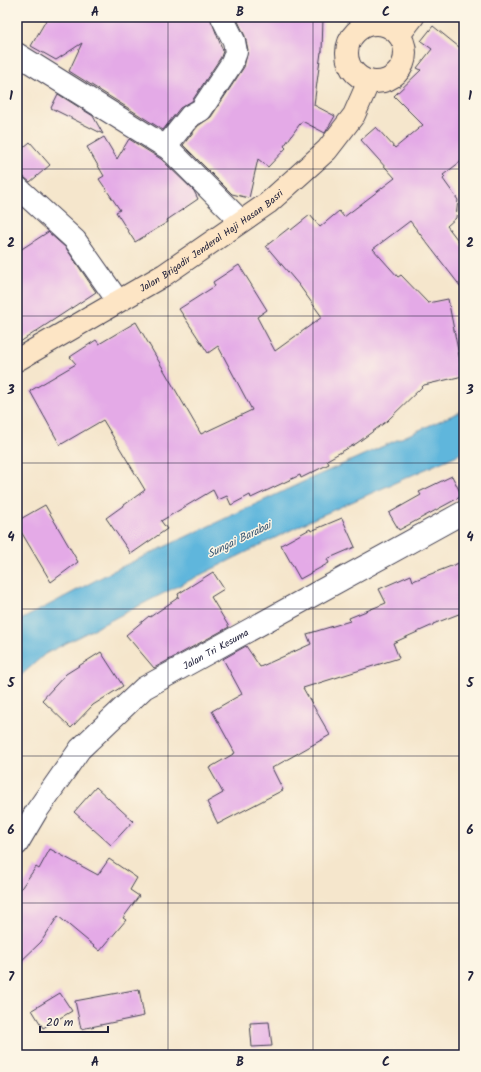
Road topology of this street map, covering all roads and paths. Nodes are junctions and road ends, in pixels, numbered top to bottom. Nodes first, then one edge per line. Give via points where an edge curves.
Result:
1 (222, 17) edge
2 (412, 17) edge
3 (386, 25) edge
4 (351, 26) edge
5 (17, 54) edge
6 (369, 81) junction
7 (166, 146) junction
8 (17, 186) edge
9 (241, 221) junction
10 (118, 301) junction
11 (17, 360) edge
12 (464, 512) edge
13 (17, 844) edge

1 - 7 street via 234,41 236,52 232,64 201,110 190,116
2 - 3 main road
3 - 4 main road
3 - 6 main road via 404,44 402,64 397,73 389,79
4 - 6 main road via 346,52 348,62 352,71
5 - 7 street
6 - 9 main road, Jalan Brigadir Jenderal Haji Hasan Basri via 354,115 327,150 268,203
7 - 9 street
8 - 10 street via 75,240
9 - 10 main road, Jalan Brigadir Jenderal Haji Hasan Basri via 164,275
10 - 11 main road, Jalan Brigadir Jenderal Haji Hasan Basri
12 - 13 street, Jalan Tri Kesuma via 144,688 80,749

